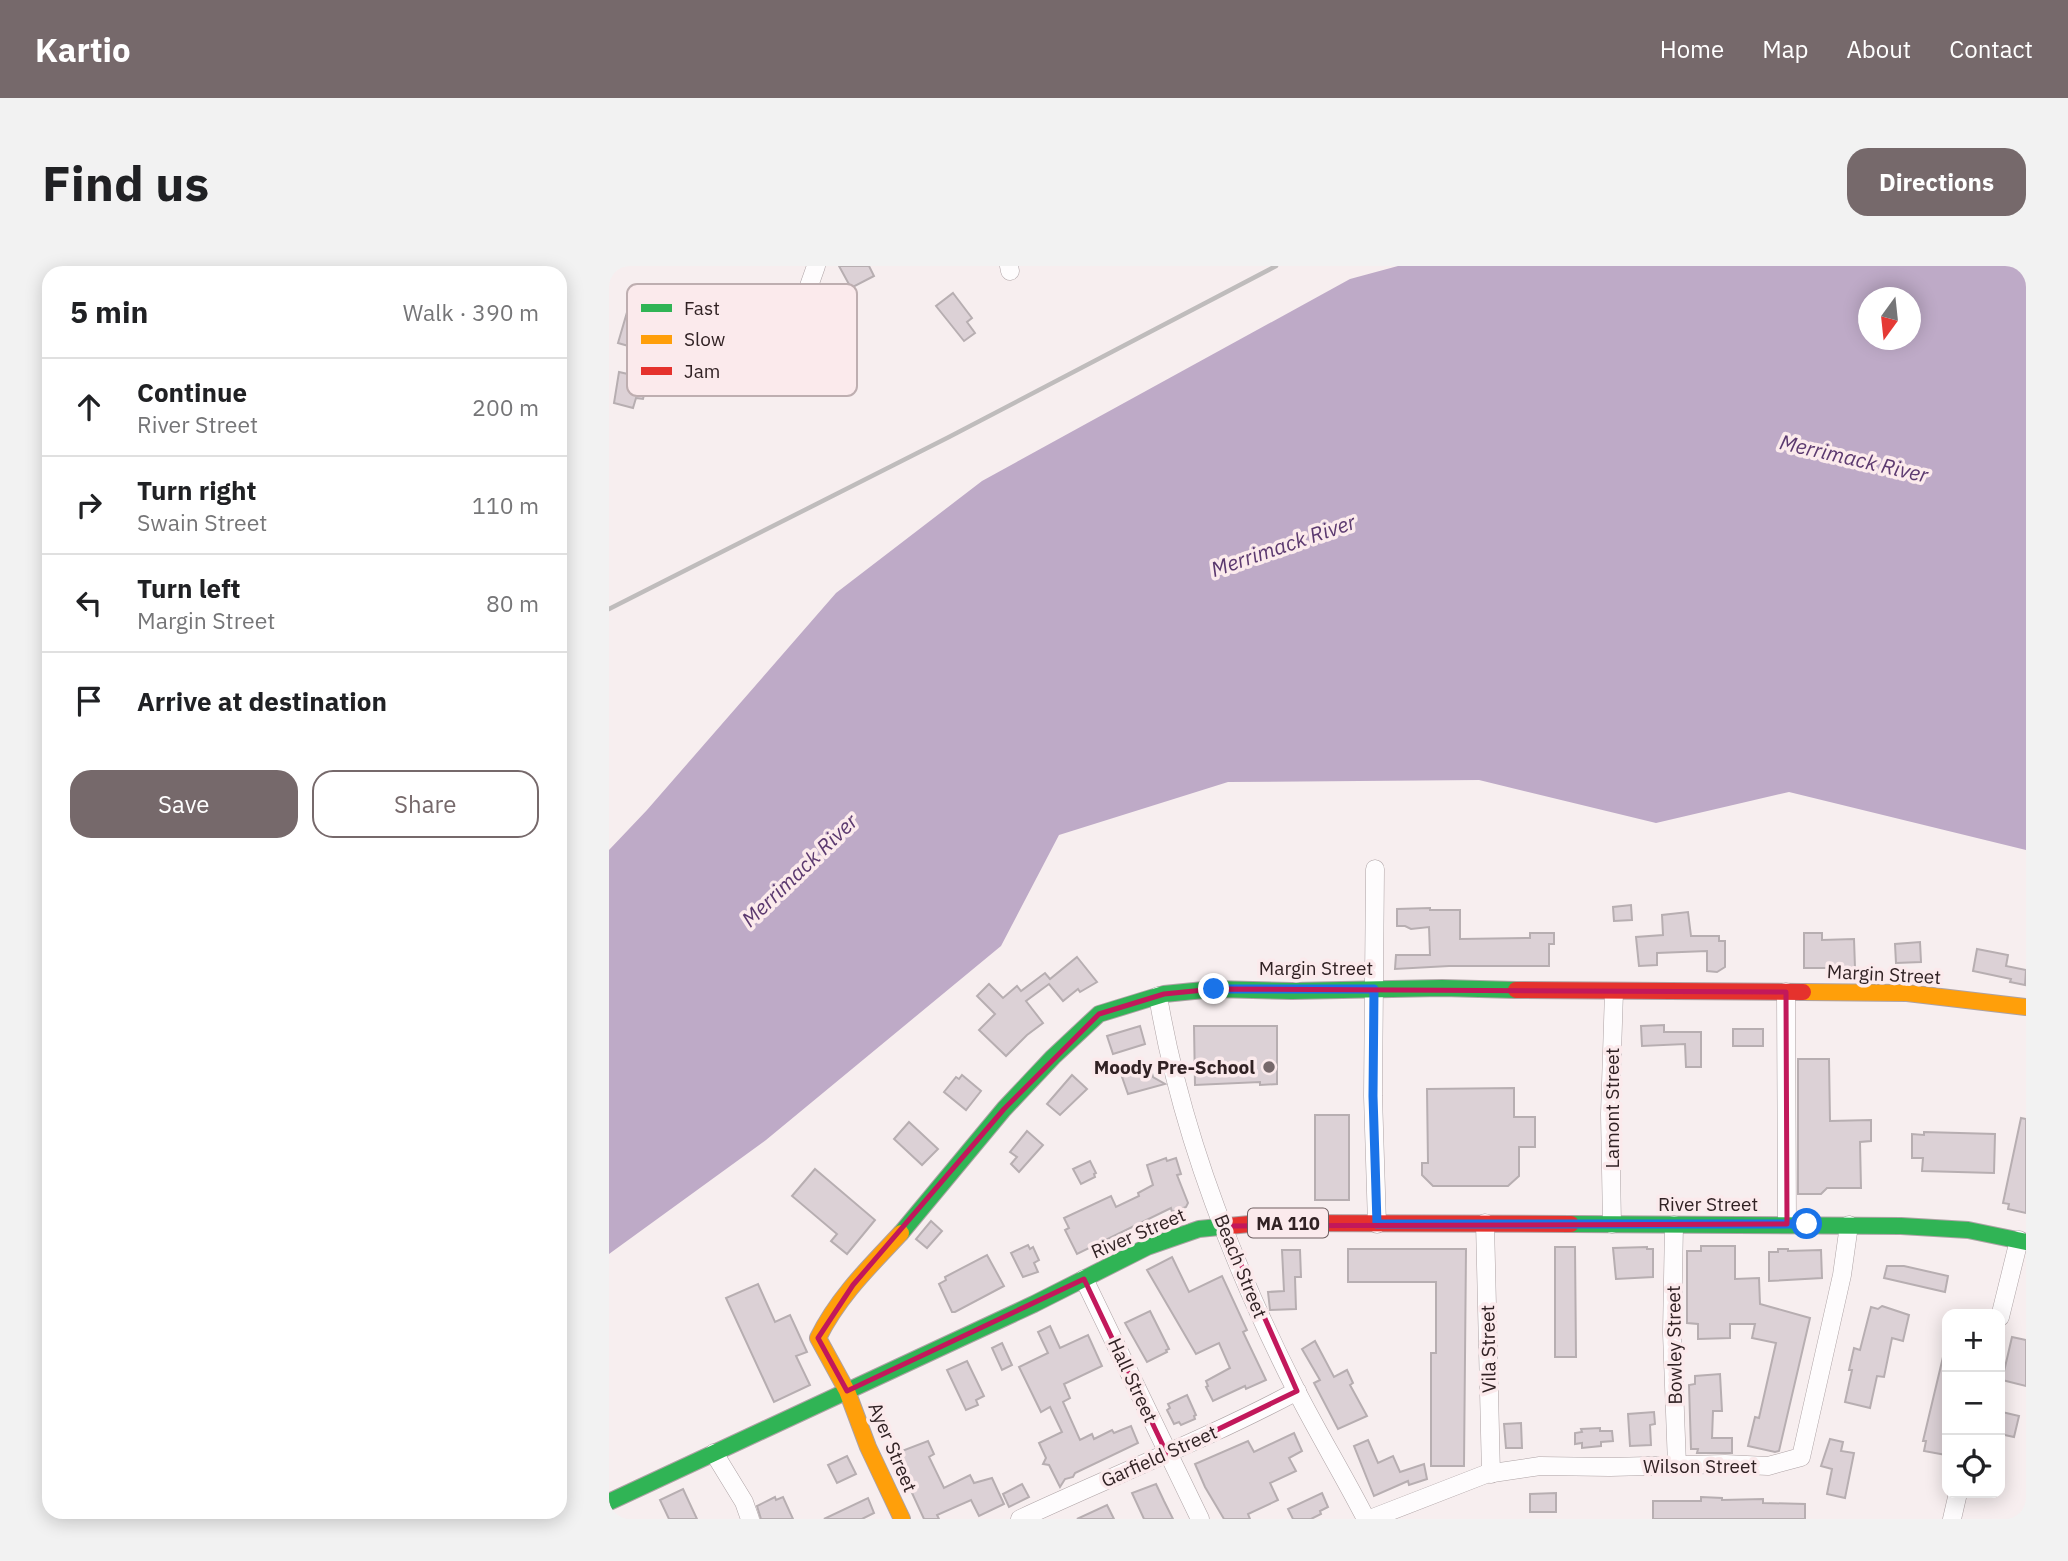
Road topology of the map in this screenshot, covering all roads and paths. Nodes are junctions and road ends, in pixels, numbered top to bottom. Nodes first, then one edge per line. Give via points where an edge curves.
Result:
1 (816, 266) edge
2 (810, 284) edge
3 (1374, 870) dead end
4 (1374, 989) junction
5 (1614, 992) junction
6 (1786, 992) junction
7 (1158, 996) junction
8 (2026, 1007) edge
9 (1485, 1223) junction
10 (1377, 1224) junction
11 (1612, 1224) junction
12 (1787, 1224) junction
13 (1674, 1225) junction
14 (1849, 1225) junction
15 (1224, 1226) junction
16 (2023, 1241) edge
17 (1084, 1279) junction
18 (2002, 1309) edge
19 (847, 1391) junction
20 (1297, 1391) junction
21 (714, 1453) junction
22 (1167, 1454) junction
23 (1677, 1465) junction
24 (1491, 1474) junction
25 (1957, 1498) edge
26 (609, 1502) edge
27 (750, 1519) edge
28 (902, 1519) edge
29 (1020, 1519) edge
30 (1200, 1519) edge
31 (1368, 1519) edge
32 (1952, 1519) edge

1 - 2 street
3 - 4 street
4 - 5 street, Margin Street
4 - 7 street, Margin Street via 1214,989
4 - 10 street
5 - 6 street, Margin Street
5 - 11 street, Lamont Street
6 - 8 street, Margin Street via 1907,993
6 - 12 street
7 - 15 street, Beach Street via 1170,1060
7 - 19 street, Margin Street via 1099,1014 1004,1110 853,1284 818,1338
9 - 10 street, River Street / MA 110
9 - 11 street, River Street / MA 110
9 - 24 street, Vila Street
10 - 15 street, River Street / MA 110
11 - 13 street, River Street / MA 110
12 - 13 street, River Street / MA 110
12 - 14 street, River Street / MA 110
13 - 23 street, Bowley Street
14 - 16 street, River Street / MA 110 via 1968,1230
14 - 23 street, Wilson Street via 1801,1457 1768,1466
15 - 17 street, River Street / MA 110 via 1199,1229 1147,1247
15 - 20 street, Beach Street
16 - 18 street
17 - 19 street, River Street / MA 110
17 - 22 street, Hall Street
19 - 21 street, River Street / MA 110
19 - 28 street, Ayer Street
20 - 22 street, Garfield Street
20 - 31 street, Beach Street
21 - 26 street, River Street / MA 110
21 - 27 street
22 - 29 street, Garfield Street
22 - 30 street, Hall Street
23 - 24 street, Wilson Street via 1540,1466
24 - 31 street, Wilson Street
25 - 32 street

